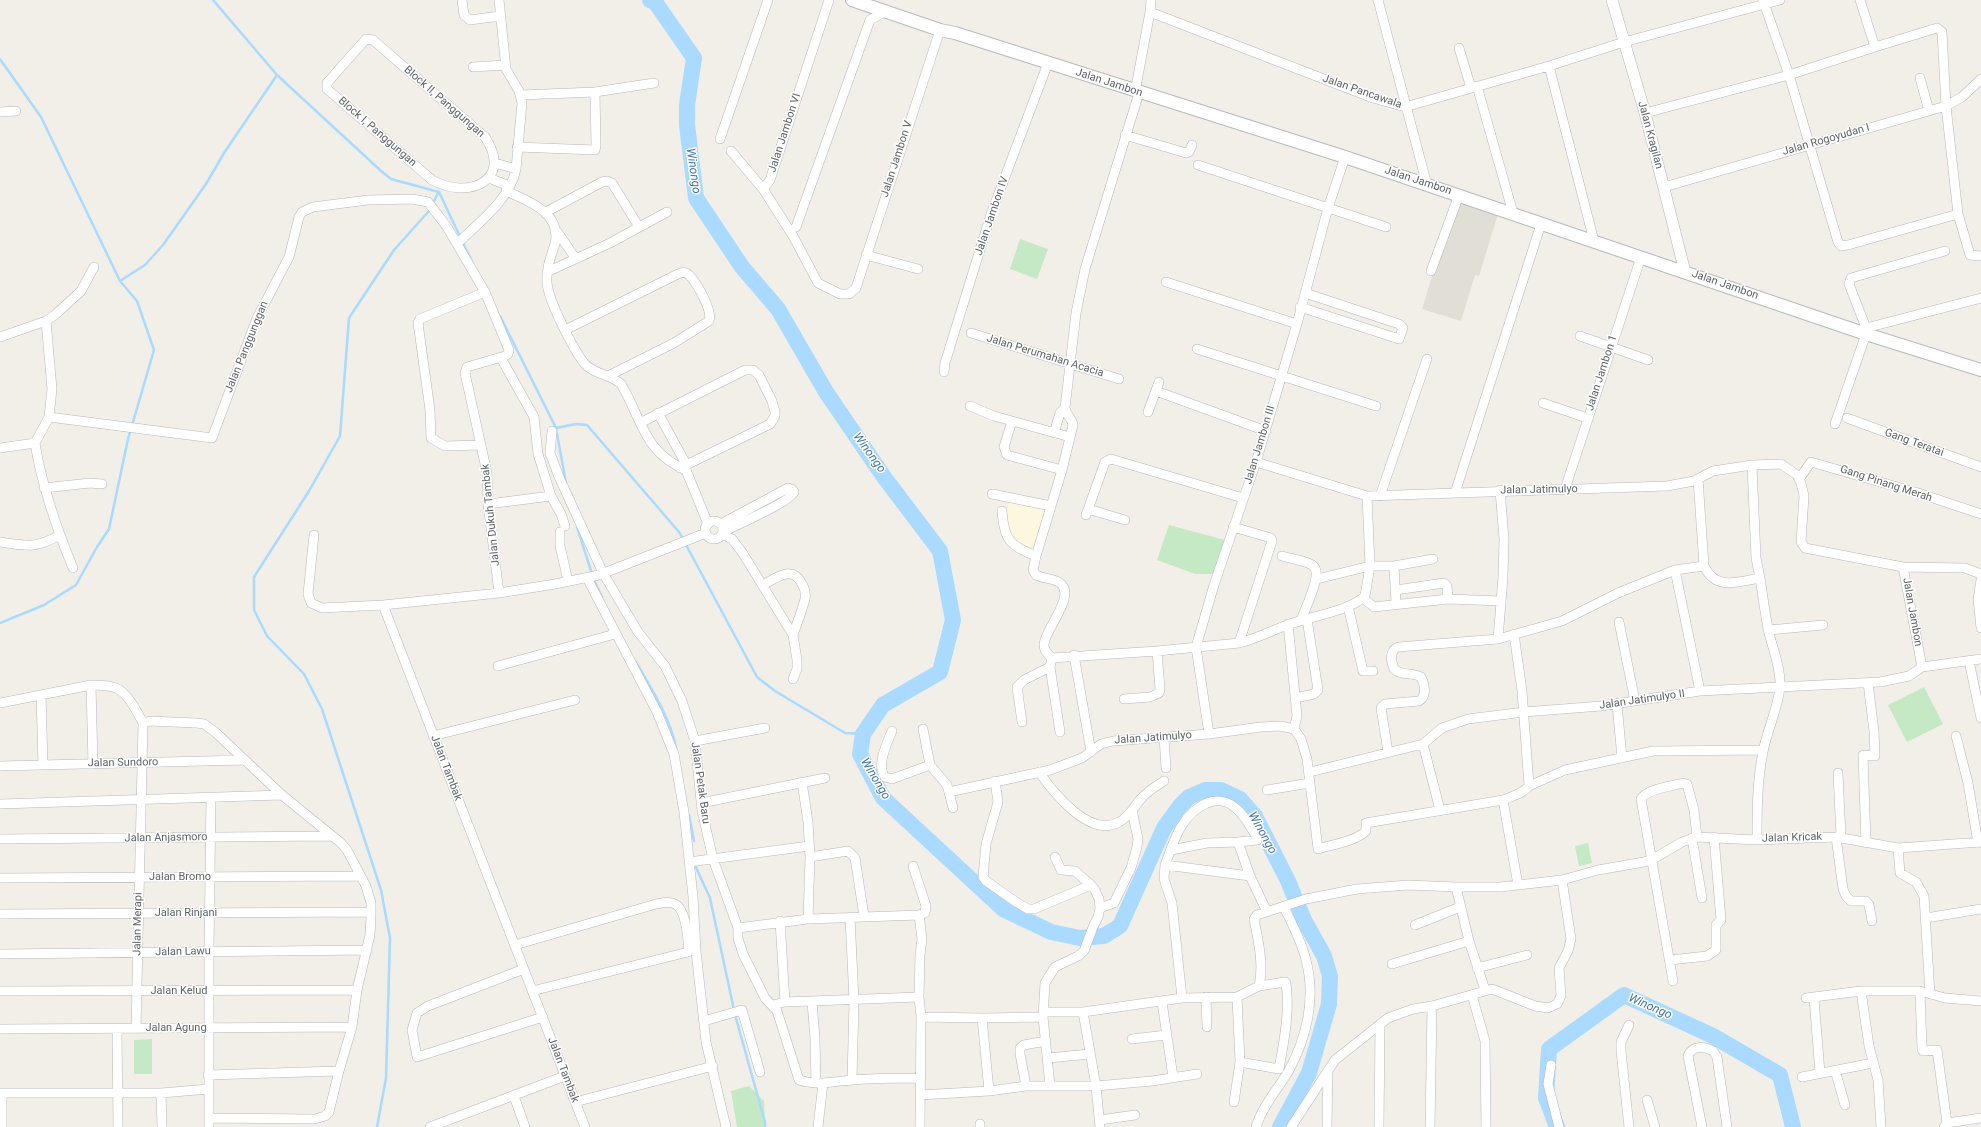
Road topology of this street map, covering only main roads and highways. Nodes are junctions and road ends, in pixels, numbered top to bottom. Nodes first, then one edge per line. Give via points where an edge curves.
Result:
1 (852, 0) edge
2 (1981, 370) edge

1 - 2 main road, Jalan Jambon via 1345,157

